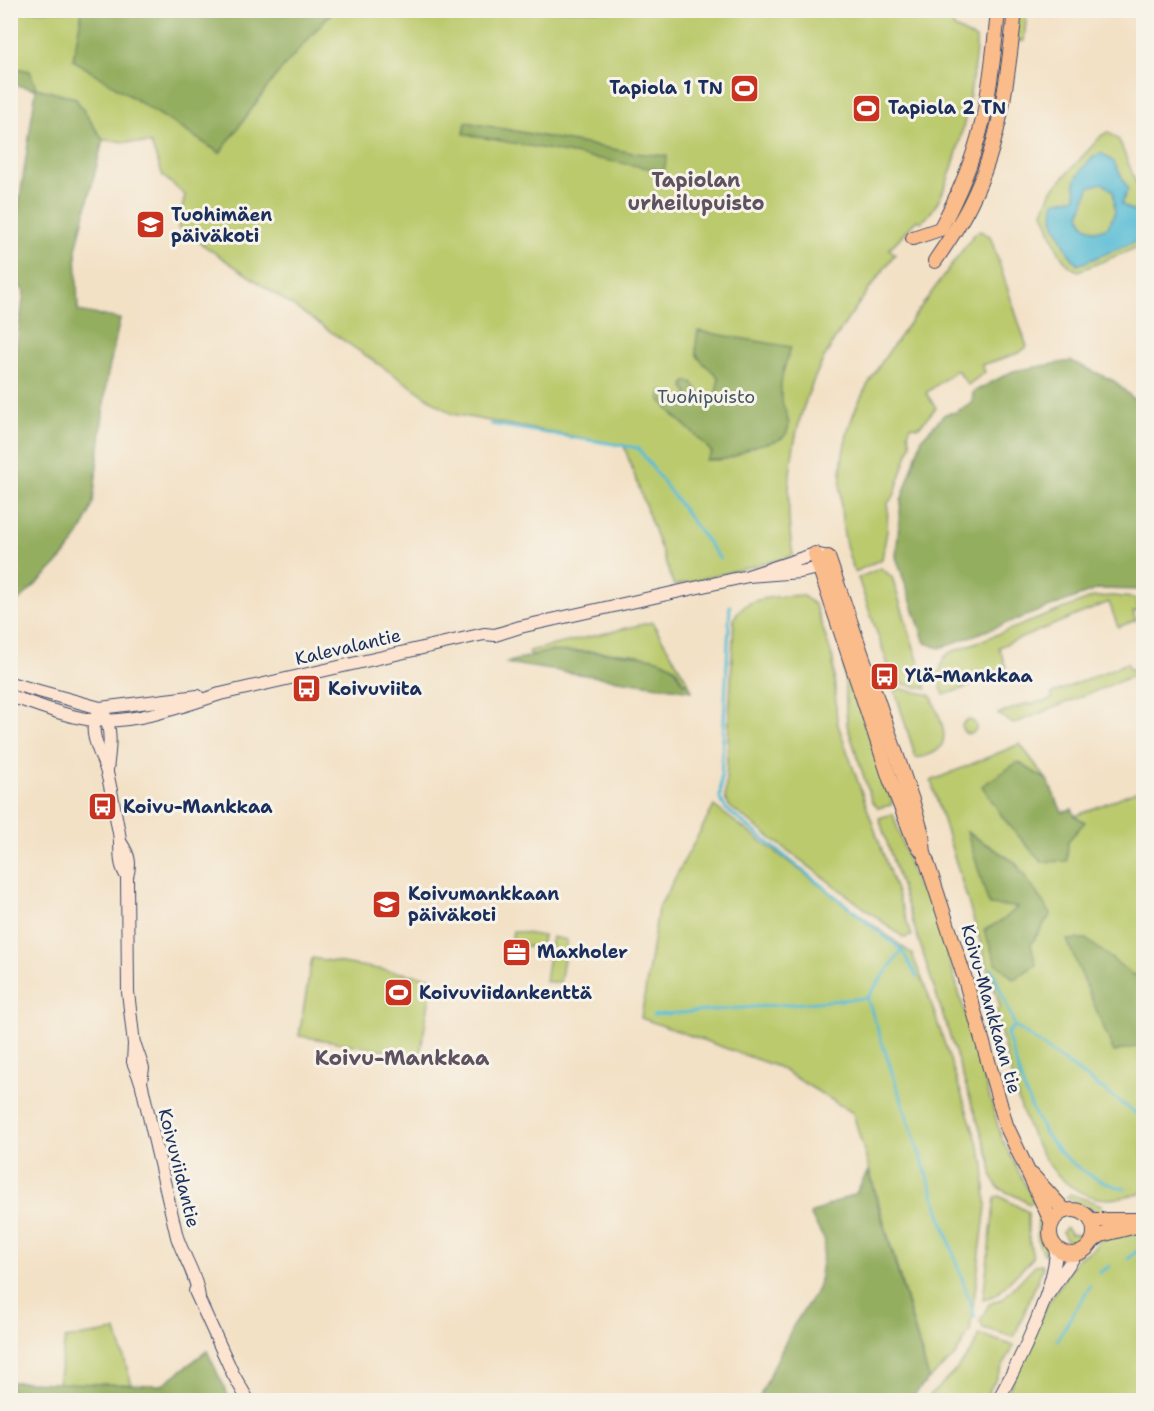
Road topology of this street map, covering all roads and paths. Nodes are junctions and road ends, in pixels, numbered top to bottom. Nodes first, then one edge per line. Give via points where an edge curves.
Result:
1 (998, 10) edge
2 (1015, 10) edge
3 (913, 238) dead end
4 (935, 261) dead end
5 (821, 560) joint
6 (10, 683) edge
7 (220, 694) junction
8 (10, 696) edge
9 (100, 708) junction
10 (101, 720) junction
11 (1029, 1172) junction
12 (1065, 1211) junction
13 (1091, 1220) junction
14 (1143, 1222) edge
15 (1052, 1223) junction
16 (1093, 1240) junction
17 (1056, 1247) junction
18 (1076, 1254) junction
19 (1041, 1304) junction
20 (248, 1401) edge
21 (998, 1401) edge

1 - 3 main road via 990,93 981,135 966,176 940,229
2 - 4 main road via 1004,100 983,175
5 - 7 main road, Kalevalantie
5 - 11 main road, Koivu-Mankkaan tie via 893,788 924,853 1006,1125
6 - 9 main road, Kalevalantie
7 - 9 main road, Kalevalantie
7 - 10 main road, Kalevalantie via 178,708
8 - 10 main road, Kalevalantie
9 - 10 main road, Koivuviidantie
10 - 20 main road, Koivuviidantie via 98,751 106,770 121,843 121,868 127,877 128,992 134,1070 141,1082 164,1189 186,1262 194,1272 199,1297
11 - 12 main road, Koivu-Mankkaan tie
11 - 15 main road, Koivu-Mankkaan tie
12 - 13 main road via 1079,1210
12 - 15 main road
13 - 14 main road
13 - 16 main road
14 - 16 main road
15 - 17 main road via 1050,1236
16 - 18 main road
17 - 18 main road
17 - 19 main road via 1055,1266
18 - 19 main road
19 - 21 main road

